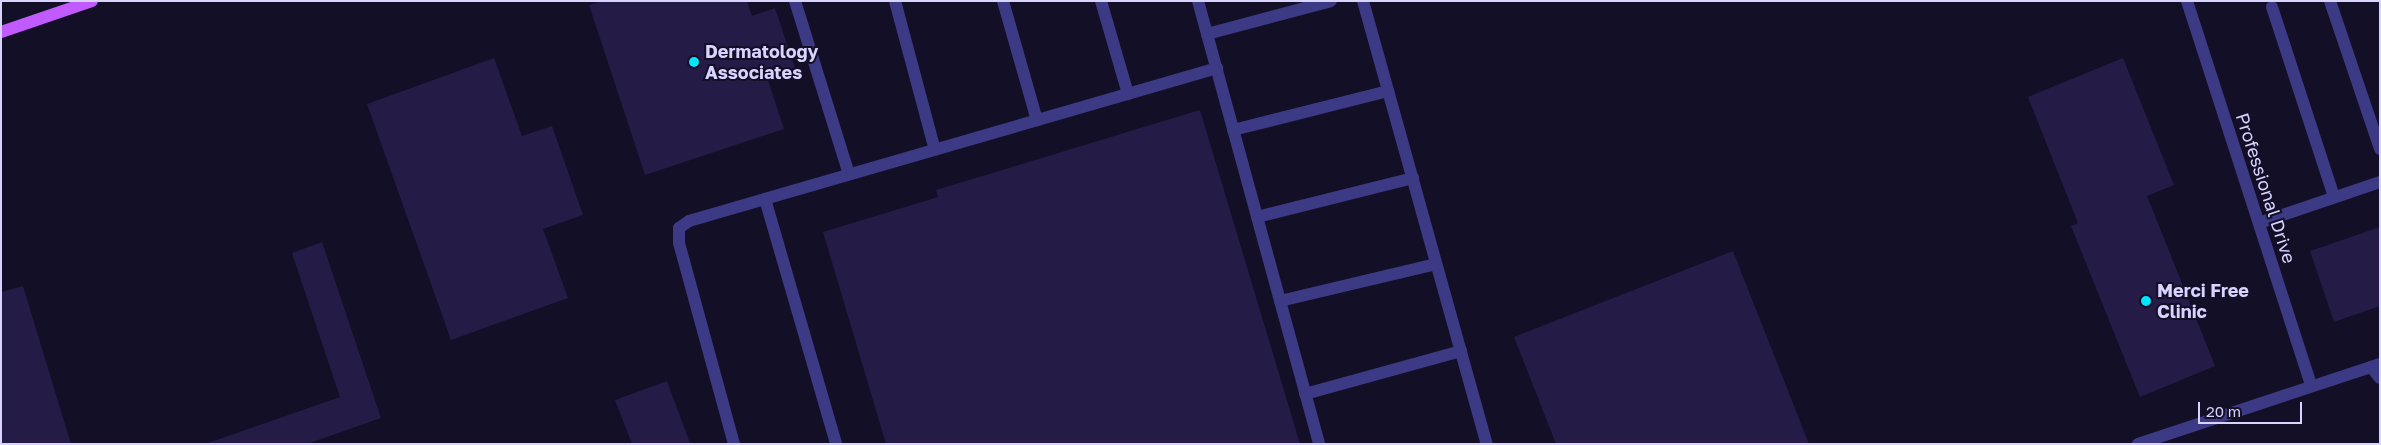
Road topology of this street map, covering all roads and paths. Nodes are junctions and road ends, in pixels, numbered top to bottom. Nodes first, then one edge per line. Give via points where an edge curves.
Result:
1 (92, 1) edge
2 (795, 1) edge
3 (895, 1) edge
4 (1003, 1) edge
5 (1101, 1) edge
6 (1198, 1) edge
7 (1331, 1) edge
8 (1362, 1) edge
9 (2187, 1) edge
10 (2330, 1) edge
11 (2272, 7) dead end
12 (1, 32) edge
13 (1207, 34) junction
14 (1217, 68) junction
15 (1388, 91) junction
16 (1128, 94) junction
17 (1037, 120) junction
18 (1233, 130) junction
19 (2380, 149) edge
20 (935, 150) junction
21 (849, 174) junction
22 (1413, 178) junction
23 (2380, 182) edge
24 (2334, 197) junction
25 (765, 199) junction
26 (1257, 217) junction
27 (2259, 223) junction
28 (1436, 264) junction
29 (1280, 301) junction
30 (1461, 351) junction
31 (2375, 365) edge
32 (2380, 378) edge
33 (2312, 385) junction
34 (1305, 394) junction
35 (734, 444) edge
36 (836, 444) edge
37 (1319, 444) edge
38 (1487, 444) edge
39 (2138, 444) edge

1 - 12 main road
2 - 21 street
3 - 20 street
4 - 17 street
5 - 16 street
6 - 13 street
7 - 13 street
8 - 15 street
9 - 27 street, Professional Drive
10 - 19 street
11 - 24 street
13 - 14 street
14 - 16 street
14 - 18 street
15 - 18 street
15 - 22 street
16 - 17 street
17 - 20 street
18 - 26 street
20 - 21 street
21 - 25 street
22 - 26 street
22 - 28 street
23 - 24 street
24 - 27 street
25 - 35 street via 689,221 679,228 679,243
25 - 36 street
26 - 29 street
27 - 33 street, Professional Drive
28 - 29 street
28 - 30 street
29 - 34 street
30 - 34 street
30 - 38 street
31 - 32 street
31 - 33 street
33 - 39 street
34 - 37 street

